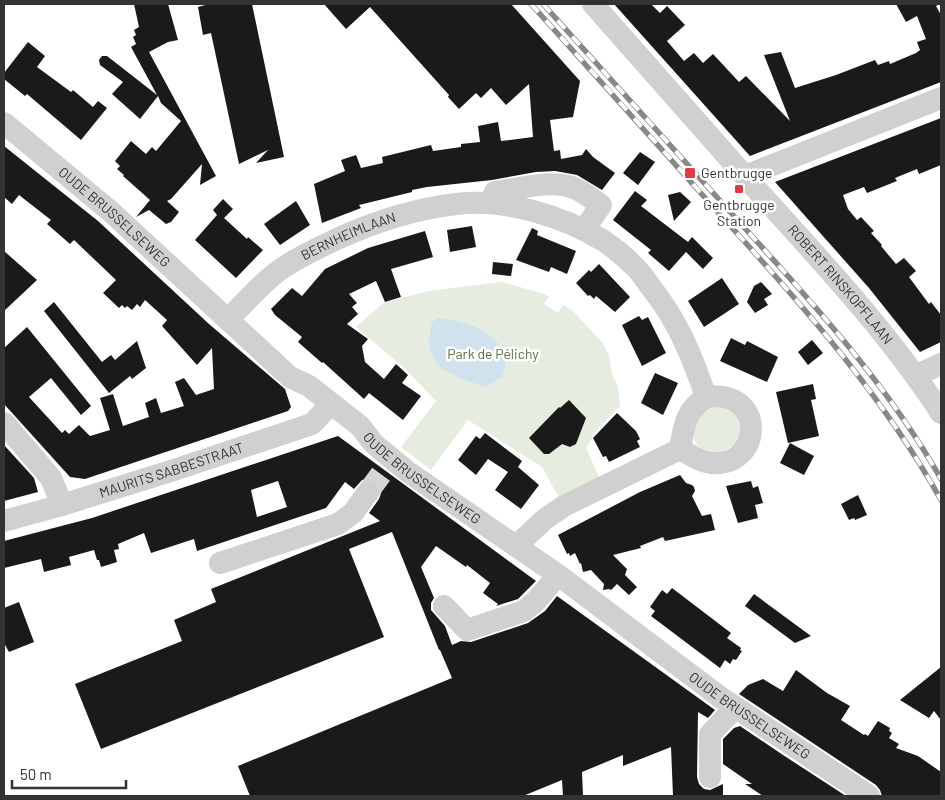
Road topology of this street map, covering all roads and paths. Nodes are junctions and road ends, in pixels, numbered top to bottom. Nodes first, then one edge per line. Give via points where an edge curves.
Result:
1 (593, 4) edge
2 (941, 98) edge
3 (4, 123) edge
4 (745, 176) junction
5 (564, 185) junction
6 (490, 203) junction
7 (550, 216) junction
8 (584, 230) junction
9 (228, 320) junction
10 (941, 364) edge
11 (917, 376) junction
12 (706, 397) junction
13 (331, 404) junction
14 (941, 412) edge
15 (4, 424) edge
16 (680, 449) junction
17 (368, 492) tunnel mouth
18 (62, 505) junction
19 (4, 521) edge
20 (516, 546) junction
21 (220, 564) dead end
22 (558, 575) junction
23 (444, 606) dead end
24 (736, 708) junction
25 (710, 778) dead end
26 (869, 796) edge

1 - 4 street, ROBERT RINSKOPFLAAN
2 - 4 street
3 - 9 street, OUDE BRUSSELSEWEG via 110,211
4 - 11 street, ROBERT RINSKOPFLAAN via 835,275
5 - 6 street via 495,192
5 - 7 street
5 - 8 street via 601,205
6 - 7 street, BERNHEIMLAAN
6 - 9 street, BERNHEIMLAAN via 458,203 418,210 364,227 285,267
7 - 8 street, BERNHEIMLAAN
8 - 12 street, BERNHEIMLAAN via 606,242 635,267 658,296 680,329
9 - 13 street, OUDE BRUSSELSEWEG via 290,377 309,386
10 - 11 street
11 - 14 street, ROBERT RINSKOPFLAAN
12 - 16 street via 689,413
12 - 16 street via 720,395 733,399 744,408 750,420 751,434 746,447 737,457 724,463 694,458
13 - 18 street, MAURITS SABBESTRAAT via 312,424
13 - 20 street, OUDE BRUSSELSEWEG via 360,426 388,464 408,472
15 - 18 street via 51,478
16 - 20 street via 564,506
17 - 21 street via 353,513 338,524
18 - 19 street, MAURITS SABBESTRAAT
20 - 22 street, OUDE BRUSSELSEWEG
22 - 23 street via 524,611 467,630
22 - 24 street, OUDE BRUSSELSEWEG
24 - 25 street via 710,734
24 - 26 street, OUDE BRUSSELSEWEG

